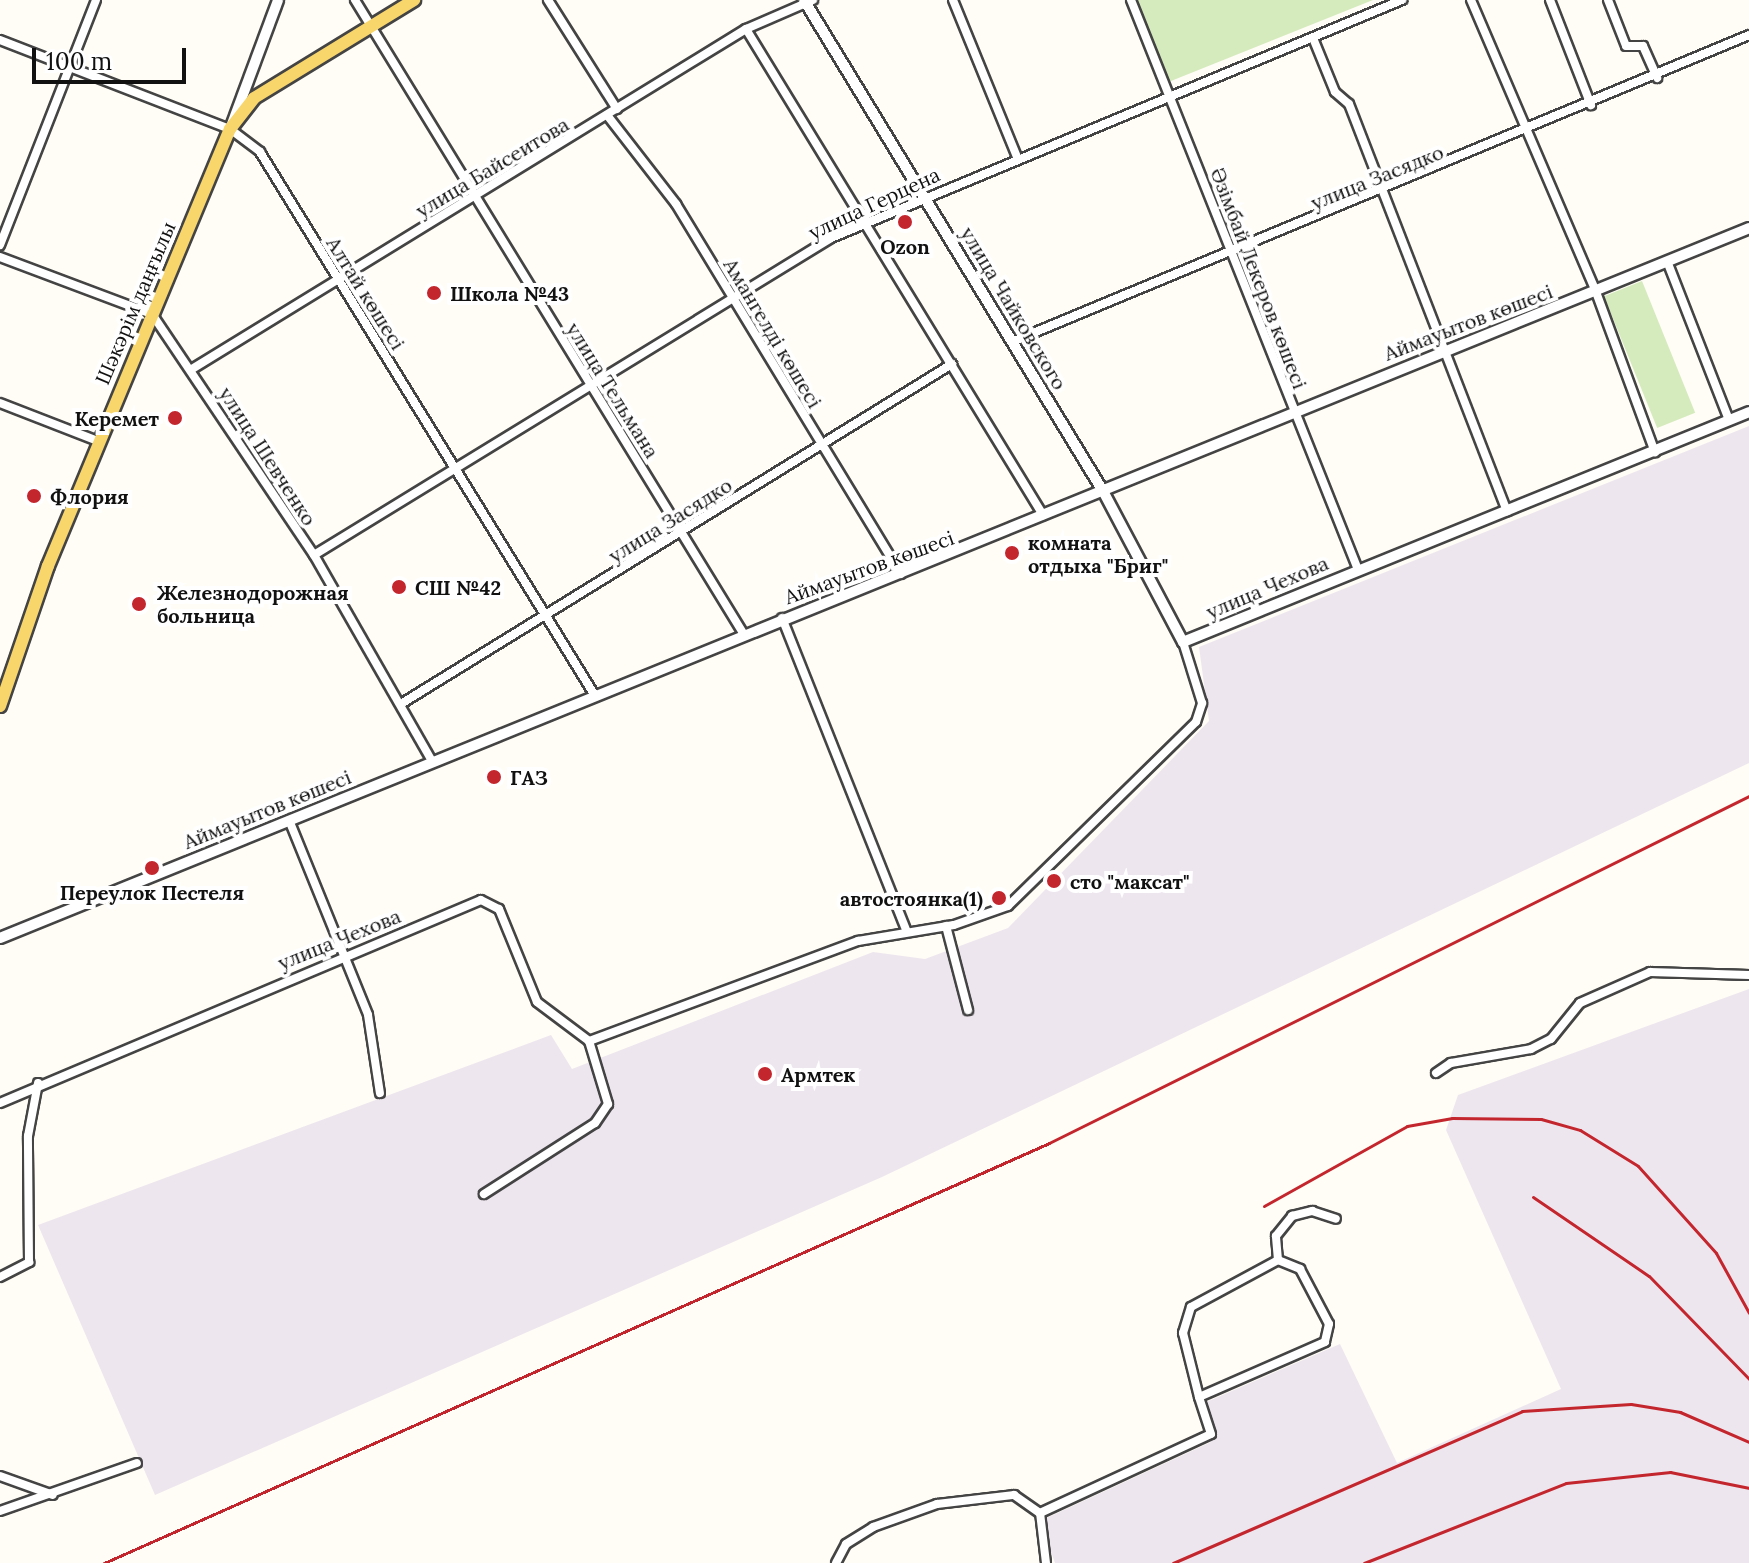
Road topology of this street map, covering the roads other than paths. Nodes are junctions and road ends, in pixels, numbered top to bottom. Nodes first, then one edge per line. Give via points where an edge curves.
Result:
1 (96, 0) edge
2 (278, 0) edge
3 (355, 0) edge
4 (414, 0) edge
5 (548, 0) edge
6 (953, 0) edge
7 (1131, 0) edge
8 (1402, 0) edge
9 (1471, 0) edge
10 (1550, 0) edge
11 (1608, 0) edge
12 (807, 1) edge
13 (371, 27) junction
14 (746, 29) junction
15 (1749, 35) edge
16 (1313, 38) junction
17 (0, 40) edge
18 (70, 68) junction
19 (1657, 78) junction
20 (1170, 94) junction
21 (1591, 105) junction
22 (617, 109) junction
23 (607, 115) junction
24 (230, 129) junction
25 (1526, 134) junction
26 (1017, 157) junction
27 (1384, 192) junction
28 (924, 195) junction
29 (474, 198) junction
30 (865, 223) junction
31 (1749, 228) edge
32 (0, 245) edge
33 (1233, 253) junction
34 (0, 257) edge
35 (1667, 261) junction
36 (338, 278) junction
37 (1596, 292) junction
38 (734, 298) junction
39 (152, 314) junction
40 (1014, 341) junction
41 (1446, 349) junction
42 (952, 364) junction
43 (192, 369) junction
44 (591, 385) junction
45 (0, 403) edge
46 (1294, 411) junction
47 (1749, 412) edge
48 (1729, 420) junction
49 (98, 441) junction
50 (823, 444) junction
51 (1655, 452) junction
52 (456, 469) junction
53 (1103, 491) junction
54 (1507, 511) junction
55 (1043, 515) junction
56 (683, 532) junction
57 (314, 555) junction
58 (1357, 567) junction
59 (901, 574) junction
60 (545, 615) junction
61 (782, 618) junction
62 (743, 633) junction
63 (1183, 642) junction
64 (594, 694) junction
65 (1, 699) edge
66 (404, 702) junction
67 (432, 761) junction
68 (289, 820) junction
69 (946, 926) junction
70 (907, 932) junction
71 (0, 938) edge
72 (345, 956) junction
73 (1749, 975) edge
74 (968, 1010) dead end
75 (589, 1041) junction
76 (1436, 1073) dead end
77 (38, 1082) junction
78 (380, 1093) dead end
79 (0, 1103) edge
80 (484, 1194) dead end
81 (1336, 1219) dead end
82 (1278, 1260) junction
83 (0, 1277) edge
84 (1199, 1397) junction
85 (137, 1463) dead end
86 (0, 1476) edge
87 (53, 1495) junction
88 (0, 1511) edge
89 (1040, 1513) junction
90 (836, 1563) edge
91 (1046, 1563) edge

1 - 18 street
2 - 24 street
3 - 13 street, улица Тельмана
4 - 13 main road, Шәкәрім даңғылы
5 - 22 street
6 - 26 street
7 - 20 street, Әзімбай Лекеров көшесі
8 - 16 street, улица Герцена
9 - 25 street
10 - 21 street
11 - 19 street via 1626,46 1643,46
12 - 14 street, улица Байсеитова
12 - 28 street, улица Чайковского
13 - 24 main road, Шәкәрім даңғылы via 254,98
13 - 29 street, улица Тельмана
14 - 22 street, улица Байсеитова
14 - 30 street
15 - 19 street, улица Засядко
16 - 20 street, улица Герцена
16 - 27 street
17 - 18 street, Алтай көшесі
18 - 24 street, Алтай көшесі
18 - 32 street
19 - 21 street, улица Засядко
20 - 26 street, улица Герцена
20 - 33 street, Әзімбай Лекеров көшесі
21 - 25 street, улица Засядко
22 - 23 street, улица Байсеитова
23 - 29 street, улица Байсеитова
23 - 38 street, Амангелді көшесі via 676,204
24 - 36 street, Алтай көшесі via 260,152
24 - 39 main road, Шәкәрім даңғылы
25 - 27 street, улица Засядко
25 - 37 street
26 - 28 street, улица Герцена
27 - 33 street, улица Засядко
27 - 41 street
28 - 30 street, улица Герцена
28 - 40 street, улица Чайковского
29 - 36 street, улица Байсеитова
29 - 44 street, улица Тельмана
30 - 38 street, улица Герцена
30 - 42 street
31 - 35 street, Аймауытов көшесі
33 - 40 street, улица Засядко
33 - 46 street, Әзімбай Лекеров көшесі
34 - 39 street
35 - 37 street, Аймауытов көшесі
35 - 48 street
36 - 43 street, улица Байсеитова
36 - 52 street, Алтай көшесі
37 - 41 street, Аймауытов көшесі
37 - 51 street
38 - 44 street, улица Герцена
38 - 50 street, Амангелді көшесі
39 - 43 street, улица Шевченко
39 - 49 main road, Шәкәрім даңғылы
40 - 53 street, улица Чайковского
41 - 46 street, Аймауытов көшесі
41 - 54 street
42 - 50 street, улица Засядко
42 - 55 street
43 - 57 street, улица Шевченко
44 - 52 street, улица Герцена
44 - 56 street, улица Тельмана
45 - 49 street
46 - 53 street, Аймауытов көшесі
46 - 58 street, Әзімбай Лекеров көшесі
47 - 48 street, улица Чехова
48 - 51 street, улица Чехова
49 - 65 main road, Шәкәрім даңғылы
50 - 56 street, улица Засядко
50 - 59 street, Амангелді көшесі
51 - 54 street, улица Чехова
52 - 57 street, улица Герцена
52 - 60 street, Алтай көшесі
53 - 55 street, Аймауытов көшесі
53 - 63 street, улица Чайковского
54 - 58 street, улица Чехова
55 - 59 street, Аймауытов көшесі
56 - 60 street, улица Засядко
56 - 62 street, улица Тельмана
57 - 66 street, улица Шевченко
58 - 63 street, улица Чехова
59 - 61 street, Аймауытов көшесі
60 - 64 street, Алтай көшесі
60 - 66 street, улица Засядко
61 - 62 street, Аймауытов көшесі
61 - 70 street
62 - 64 street, Аймауытов көшесі
63 - 69 street via 1202,703 1196,722 1008,906
64 - 67 street, Аймауытов көшесі
66 - 67 street, улица Шевченко
67 - 68 street, Аймауытов көшесі
68 - 71 street, Аймауытов көшесі
68 - 72 street
69 - 70 street
69 - 74 street
70 - 75 street via 858,941
72 - 75 street, улица Чехова via 481,900 491,903 537,1002
72 - 77 street, улица Чехова
72 - 78 street via 368,1015
73 - 76 street via 1650,972 1580,1003 1551,1039 1531,1049 1451,1063
75 - 80 street via 608,1104 603,1116
77 - 79 street, улица Чехова
77 - 83 street via 28,1136 29,1262
81 - 82 street via 1312,1211 1292,1216 1276,1236
82 - 84 street via 1191,1307 1183,1333
82 - 84 street via 1305,1276 1329,1324 1325,1342
84 - 89 street via 1211,1434
85 - 87 street
86 - 87 street
87 - 88 street
89 - 90 street via 1014,1495 937,1504 873,1527 846,1544
89 - 91 street

